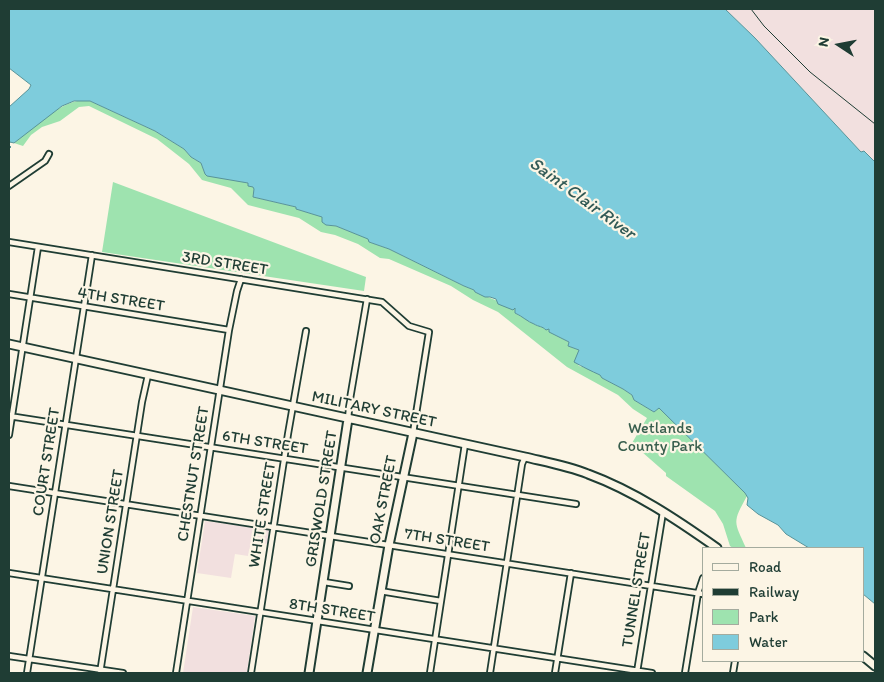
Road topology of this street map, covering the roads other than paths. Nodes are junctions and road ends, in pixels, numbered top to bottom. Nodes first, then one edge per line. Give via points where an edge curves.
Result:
1 (49, 154) dead end
2 (9, 186) edge
3 (9, 242) edge
4 (38, 246) junction
5 (92, 255) junction
6 (241, 279) junction
7 (9, 294) edge
8 (30, 298) junction
9 (368, 299) junction
10 (83, 307) junction
11 (229, 330) junction
12 (306, 332) dead end
13 (428, 332) joint
14 (9, 344) edge
15 (23, 347) junction
16 (76, 359) junction
17 (148, 375) junction
18 (219, 391) junction
19 (292, 407) junction
20 (10, 416) edge
21 (348, 419) junction
22 (65, 425) junction
23 (413, 433) junction
24 (9, 435) edge
25 (137, 436) junction
26 (466, 444) junction
27 (211, 447) junction
28 (525, 456) junction
29 (284, 458) junction
30 (341, 468) junction
31 (403, 477) junction
32 (9, 486) edge
33 (459, 486) junction
34 (54, 492) junction
35 (517, 495) junction
36 (126, 504) junction
37 (576, 504) dead end
38 (663, 512) junction
39 (200, 515) junction
40 (273, 527) junction
41 (330, 535) junction
42 (389, 545) junction
43 (716, 547) edge
44 (448, 554) junction
45 (507, 563) junction
46 (9, 573) edge
47 (571, 573) junction
48 (41, 578) junction
49 (324, 582) junction
50 (349, 586) dead end
51 (651, 586) junction
52 (113, 589) junction
53 (380, 591) junction
54 (700, 594) edge
55 (187, 600) junction
56 (441, 601) junction
57 (260, 612) junction
58 (317, 621) junction
59 (374, 630) junction
60 (435, 639) junction
61 (494, 648) junction
62 (9, 656) edge
63 (864, 657) edge
64 (557, 658) junction
65 (29, 659) junction
66 (875, 666) edge
67 (100, 671) edge
68 (637, 672) edge
69 (26, 673) edge
70 (123, 673) edge
71 (176, 673) edge
72 (251, 673) edge
73 (309, 673) edge
74 (367, 673) edge
75 (430, 673) edge
76 (490, 673) edge
77 (555, 673) edge
78 (652, 673) edge
79 (685, 673) edge

1 - 2 street via 45,161
3 - 4 street, 3RD STREET
4 - 5 street, 3RD STREET
4 - 8 street
5 - 6 street, 3RD STREET
5 - 10 street, COURT STREET
6 - 9 street, 3RD STREET
6 - 11 street, CHESTNUT STREET
7 - 8 street, 4TH STREET
8 - 10 street, 4TH STREET
8 - 15 street
9 - 13 street, 3RD STREET via 382,302 409,326
9 - 21 street, GRISWOLD STREET
10 - 11 street, 4TH STREET
10 - 16 street, COURT STREET
11 - 18 street, CHESTNUT STREET
12 - 19 street, WHITE STREET
13 - 23 street, OAK STREET
14 - 15 main road, MILITARY STREET
15 - 16 main road, MILITARY STREET
15 - 20 street
16 - 17 main road, MILITARY STREET
16 - 22 street, COURT STREET
17 - 18 main road, MILITARY STREET
17 - 25 street, UNION STREET
18 - 19 main road, MILITARY STREET
18 - 27 street, CHESTNUT STREET
19 - 21 main road, MILITARY STREET
19 - 29 street, WHITE STREET
20 - 22 street, 6TH STREET
20 - 24 street
21 - 23 main road, MILITARY STREET
21 - 30 main road, GRISWOLD STREET
22 - 25 street, 6TH STREET
22 - 34 street, COURT STREET
23 - 26 main road, MILITARY STREET
23 - 31 main road, OAK STREET
25 - 27 street, 6TH STREET
25 - 36 street, UNION STREET
26 - 28 main road, MILITARY STREET
26 - 33 street
27 - 29 street, 6TH STREET
27 - 39 street, CHESTNUT STREET
28 - 35 street
28 - 38 main road, MILITARY STREET via 588,474
29 - 30 street, 6TH STREET
29 - 40 street, WHITE STREET
30 - 31 street, 6TH STREET
30 - 41 main road, GRISWOLD STREET
31 - 33 street, 6TH STREET
31 - 42 main road, OAK STREET
32 - 34 street, 7TH STREET
33 - 35 street, 6TH STREET
33 - 44 street
34 - 36 street, 7TH STREET
34 - 48 street, COURT STREET
35 - 37 street, 6TH STREET
35 - 45 street
36 - 39 street, 7TH STREET
36 - 52 street, UNION STREET
38 - 43 main road, MILITARY STREET
38 - 51 street, TUNNEL STREET
39 - 40 street, 7TH STREET
39 - 55 street, CHESTNUT STREET
40 - 41 street, 7TH STREET
40 - 57 street, WHITE STREET
41 - 42 street, 7TH STREET
41 - 49 main road, GRISWOLD STREET
42 - 44 street, 7TH STREET
42 - 53 main road, OAK STREET
44 - 45 street, 7TH STREET
44 - 56 street
45 - 47 street, 7TH STREET
45 - 61 street
46 - 48 street, 8TH STREET
47 - 51 street, 7TH STREET
47 - 64 street
48 - 52 street, 8TH STREET
48 - 65 street, COURT STREET
49 - 50 street
49 - 58 main road, GRISWOLD STREET
51 - 54 street, 7TH STREET
51 - 68 street, TUNNEL STREET
52 - 55 street, 8TH STREET
52 - 67 street, UNION STREET
53 - 56 street
53 - 59 main road, OAK STREET
54 - 79 street
55 - 57 street, 8TH STREET
55 - 71 street, CHESTNUT STREET
56 - 60 street
57 - 58 street, 8TH STREET
57 - 72 street, WHITE STREET
58 - 59 street, 8TH STREET
58 - 73 main road, GRISWOLD STREET
59 - 60 street, 8TH STREET
59 - 74 main road, OAK STREET
60 - 61 street, 8TH STREET
60 - 75 street
61 - 64 street, 8TH STREET
61 - 76 street
62 - 65 street
63 - 66 main road
64 - 68 street, 8TH STREET
64 - 77 street
65 - 67 street
65 - 69 street, COURT STREET
67 - 70 street
68 - 78 street, 8TH STREET

